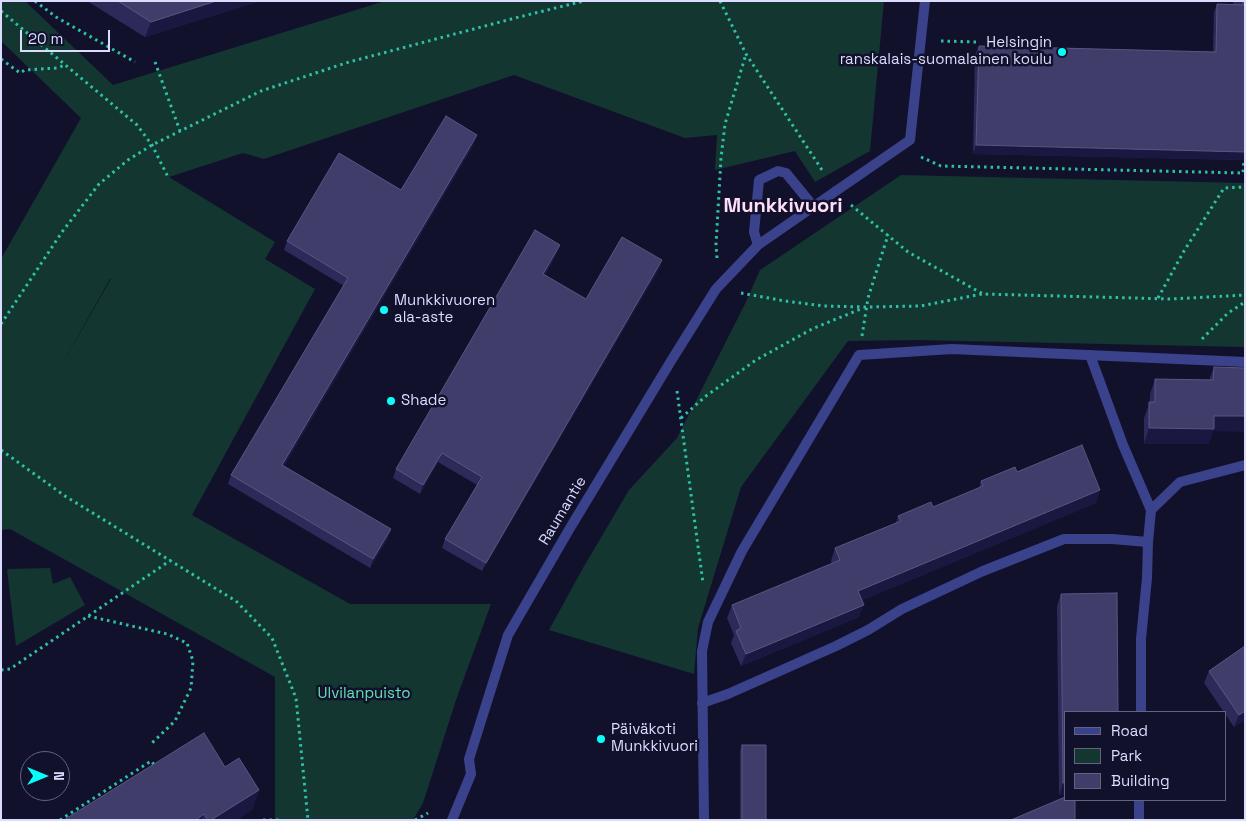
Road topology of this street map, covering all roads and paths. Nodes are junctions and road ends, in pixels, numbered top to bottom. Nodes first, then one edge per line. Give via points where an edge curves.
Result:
1 (35, 1) edge
2 (584, 1) edge
3 (720, 1) edge
4 (925, 1) edge
5 (1, 11) edge
6 (921, 41) junction
7 (976, 42) dead end
8 (746, 54) junction
9 (1, 59) edge
10 (135, 62) dead end
11 (155, 62) dead end
12 (65, 65) junction
13 (180, 131) junction
14 (152, 145) junction
15 (920, 157) dead end
16 (1244, 160) edge
17 (1244, 174) edge
18 (168, 178) dead end
19 (1245, 187) edge
20 (836, 191) junction
21 (813, 206) junction
22 (888, 235) junction
23 (758, 245) junction
24 (718, 288) junction
25 (983, 294) junction
26 (1245, 295) edge
27 (1158, 298) junction
28 (1245, 302) edge
29 (866, 307) junction
30 (1, 324) edge
31 (859, 355) junction
32 (1090, 355) junction
33 (1177, 359) junction
34 (1245, 362) edge
35 (677, 390) dead end
36 (681, 418) junction
37 (1, 450) edge
38 (1245, 465) edge
39 (1151, 510) junction
40 (1148, 542) junction
41 (171, 560) junction
42 (703, 584) dead end
43 (88, 616) junction
44 (1, 670) edge
45 (702, 702) junction
46 (1141, 711) edge
47 (152, 743) dead end
48 (156, 768) edge
49 (1139, 801) edge
50 (85, 803) junction
51 (90, 810) edge
52 (428, 813) dead end
53 (60, 820) edge
54 (263, 820) edge
55 (282, 820) edge
56 (308, 820) edge
57 (415, 820) edge
58 (452, 820) edge
59 (704, 820) edge
60 (1139, 820) edge

1 - 10 path via 56,17
2 - 13 path via 349,62 261,91
3 - 8 path
4 - 6 street, Raumantie
5 - 12 path
6 - 7 path
6 - 20 street, Raumantie via 910,140
8 - 20 path
8 - 24 path via 725,124 716,245
9 - 12 path via 20,73
11 - 13 path
12 - 14 path via 137,125
13 - 14 path
14 - 18 path
14 - 30 path via 99,184 62,232
15 - 17 path via 941,166
16 - 17 path
19 - 27 path via 1224,188
20 - 21 street, Raumantie
20 - 22 path
21 - 23 street, Raumantie
21 - 23 street via 786,173 778,171 759,180 754,232
22 - 25 path via 908,252
22 - 29 path
23 - 24 street, Raumantie
24 - 29 path via 784,301
24 - 58 street, Raumantie via 575,519 508,636 469,759 471,774
25 - 27 path
25 - 29 path via 921,306
26 - 27 path
28 - 33 path
29 - 31 path
29 - 36 path via 812,329 756,360
31 - 32 street via 952,349
31 - 45 street via 742,551 708,622 702,651
32 - 33 street
32 - 39 street
33 - 34 street
35 - 36 path
36 - 42 path
37 - 41 path via 65,496
38 - 39 street via 1180,482
39 - 40 street
40 - 45 street via 1064,540 983,571 902,609 836,646 728,694
40 - 46 street via 1141,639
41 - 43 path
41 - 56 path via 236,601 272,638 296,698
43 - 44 path via 10,669
43 - 47 path via 167,634 187,643 193,661 191,688 175,722
45 - 59 street
48 - 50 path via 151,761
49 - 60 street
50 - 51 path
50 - 53 path
52 - 57 path
54 - 55 path

